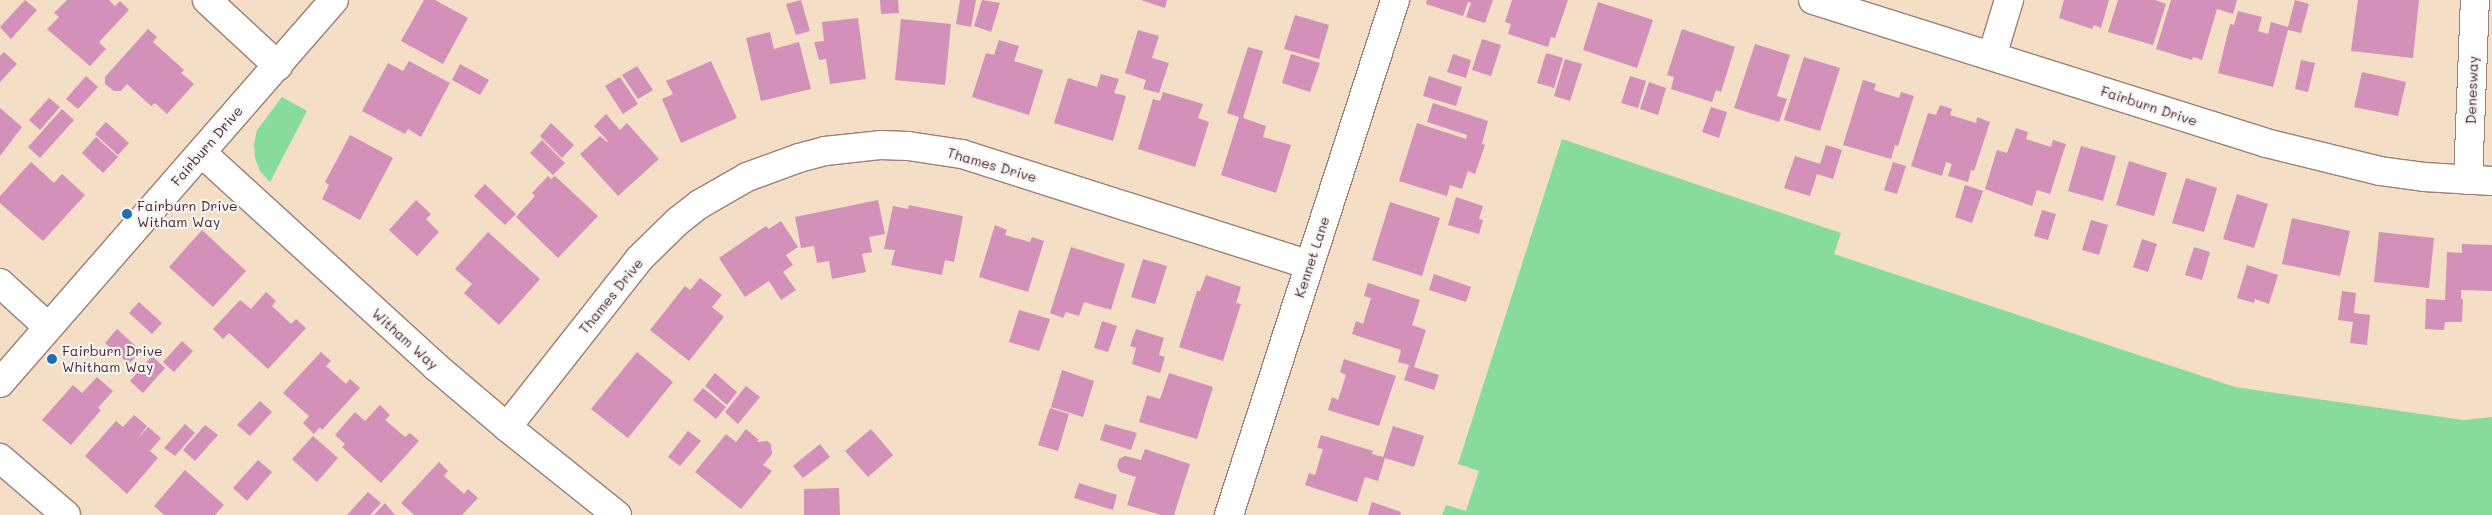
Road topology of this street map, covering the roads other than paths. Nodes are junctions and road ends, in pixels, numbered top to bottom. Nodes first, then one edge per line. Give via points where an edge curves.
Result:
1 (207, 0) edge
2 (334, 0) edge
3 (1395, 0) edge
4 (1813, 0) edge
5 (2009, 0) edge
6 (2475, 0) edge
7 (1992, 56) junction
8 (278, 66) junction
9 (202, 153) junction
10 (2480, 180) edge
11 (1309, 266) junction
12 (0, 283) edge
13 (48, 326) junction
14 (0, 383) edge
15 (507, 427) junction
16 (0, 458) edge
17 (66, 515) edge
18 (617, 515) edge
19 (1229, 515) edge

1 - 8 street
2 - 8 street, Fairburn Drive
3 - 11 street, Kennet Lane
4 - 7 street, Fairburn Drive
5 - 7 street
6 - 10 street, Denesway
7 - 10 street, Fairburn Drive via 2318,157 2380,171
8 - 9 street, Fairburn Drive
9 - 13 street, Fairburn Drive
9 - 15 street, Witham Way
11 - 15 street, Thames Drive via 962,154 908,146 871,146 826,152 747,177 700,204 678,221 639,259
11 - 19 street, Kennet Lane
12 - 13 street
13 - 14 street, Fairburn Drive
15 - 18 street, Witham Way
16 - 17 street

